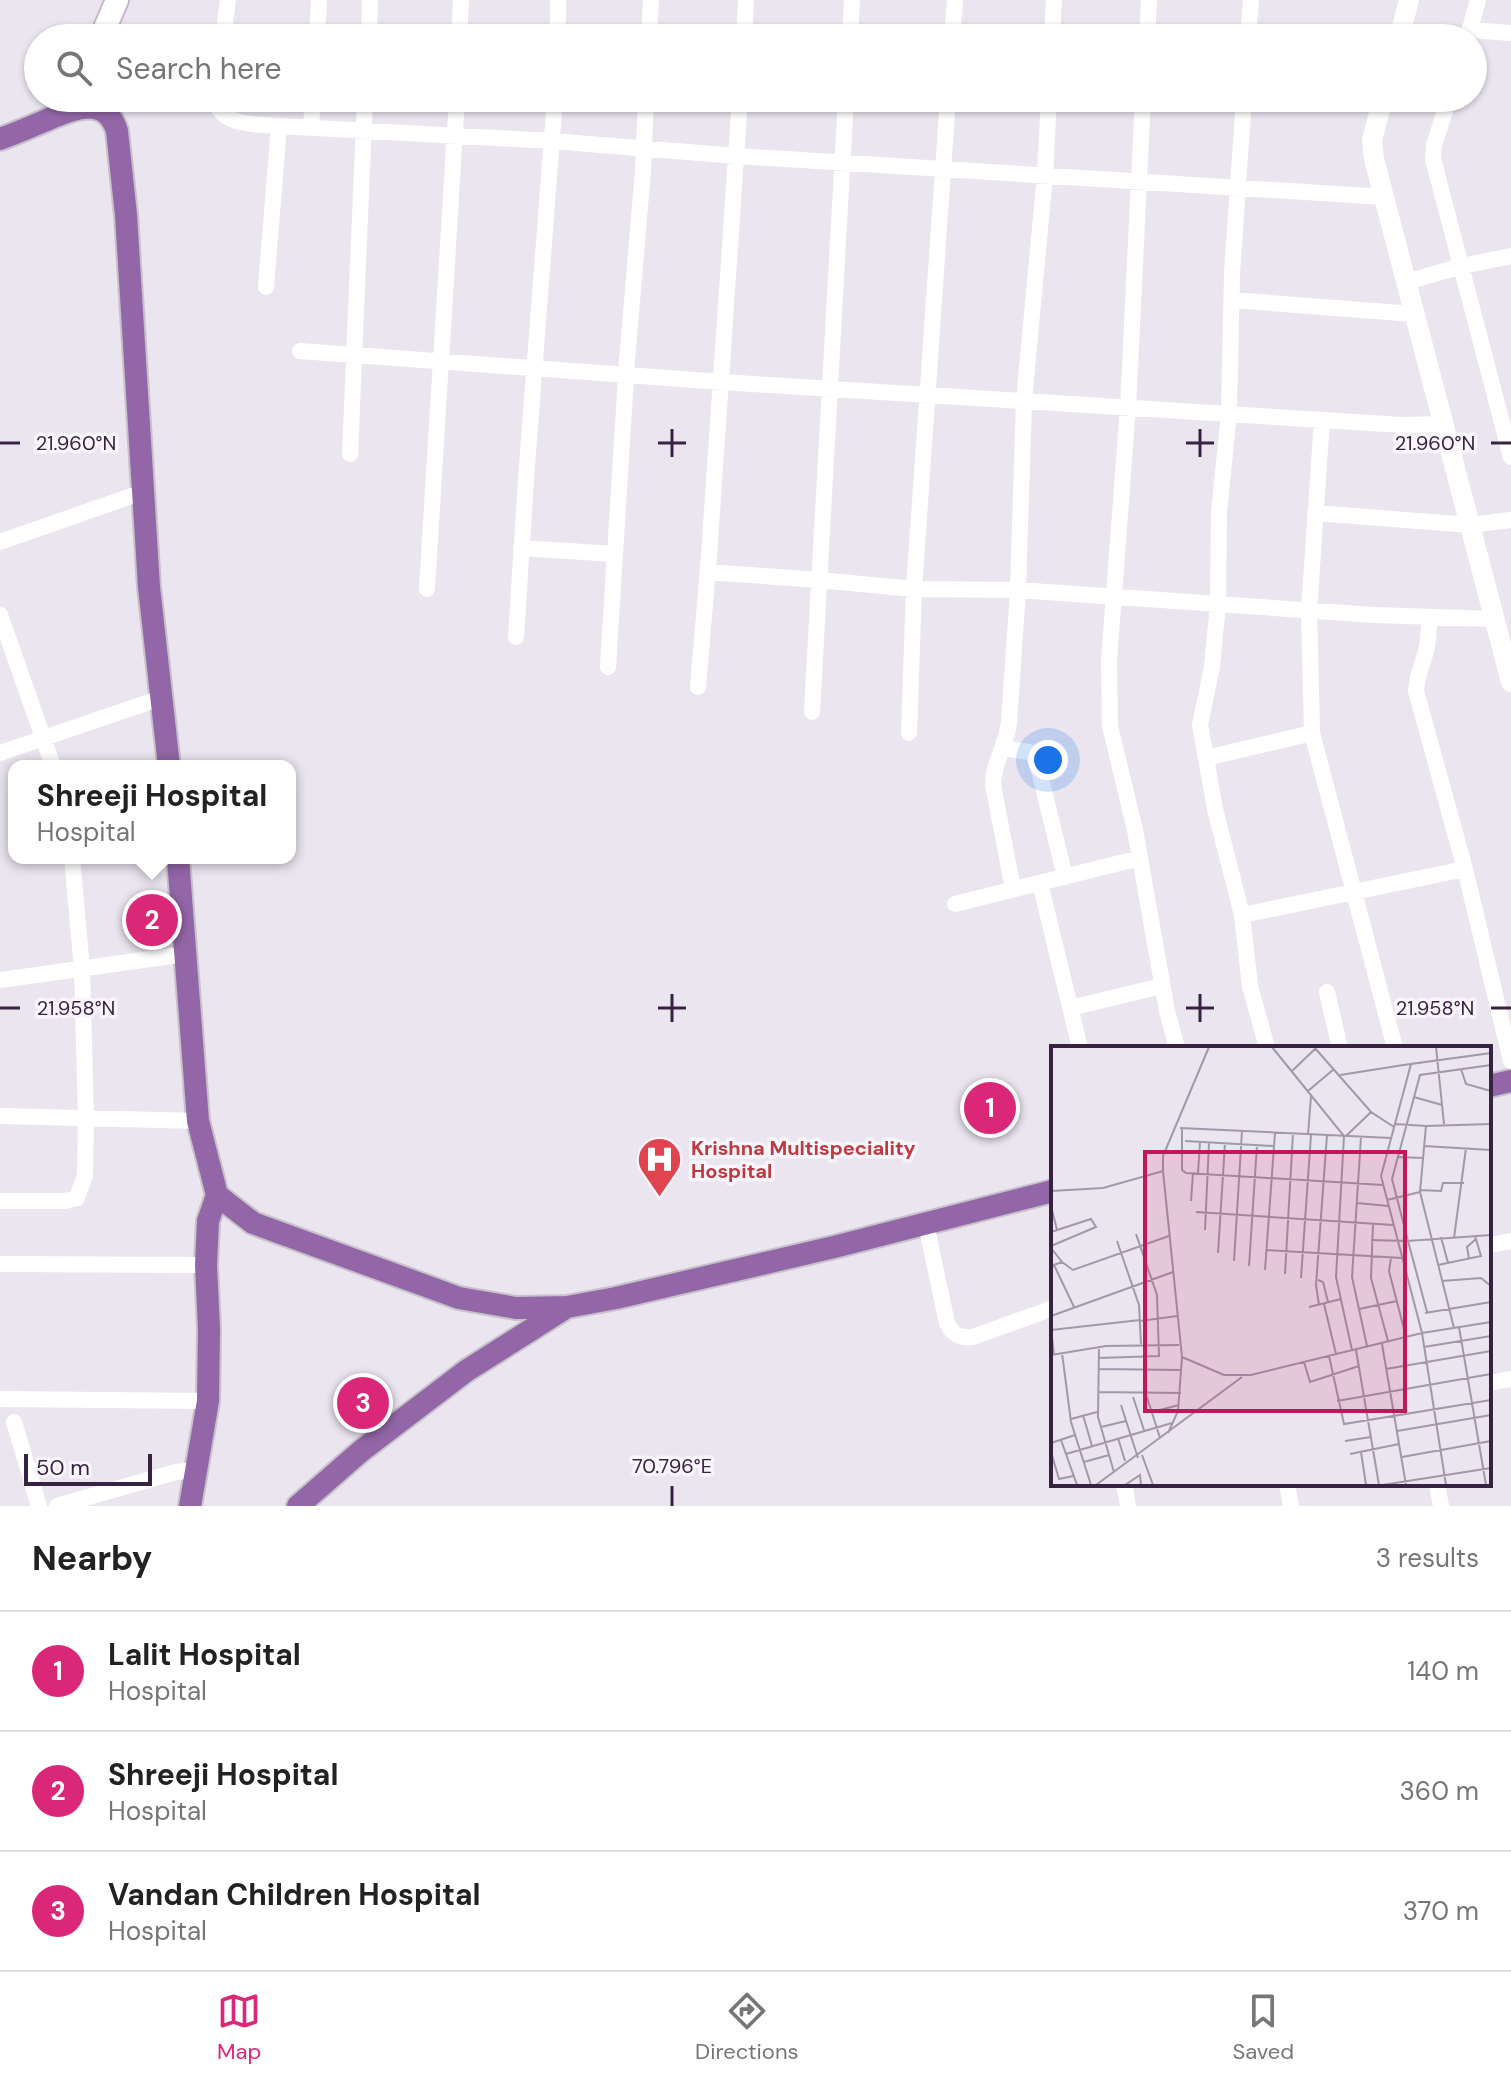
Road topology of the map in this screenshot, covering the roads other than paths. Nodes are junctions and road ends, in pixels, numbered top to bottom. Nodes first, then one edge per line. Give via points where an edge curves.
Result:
1 (117, 0) edge
2 (228, 0) edge
3 (319, 0) edge
4 (370, 0) edge
5 (461, 0) edge
6 (558, 0) edge
7 (651, 0) edge
8 (746, 0) edge
9 (852, 0) edge
10 (955, 0) edge
11 (1054, 0) edge
12 (1149, 0) edge
13 (1251, 0) edge
14 (1409, 0) edge
15 (1478, 0) edge
16 (107, 24) edge
17 (225, 24) edge
18 (318, 24) edge
19 (369, 24) edge
20 (460, 24) edge
21 (558, 24) edge
22 (650, 24) edge
23 (745, 24) edge
24 (851, 24) edge
25 (953, 24) edge
26 (1053, 24) edge
27 (1148, 24) edge
28 (1249, 24) edge
29 (1403, 24) edge
30 (1472, 24) edge
31 (1511, 33) edge
32 (1487, 34) edge
33 (67, 112) edge
34 (110, 112) edge
35 (221, 112) edge
36 (312, 112) edge
37 (365, 112) edge
38 (456, 112) edge
39 (554, 112) edge
40 (645, 112) edge
41 (739, 112) edge
42 (845, 112) edge
43 (947, 112) edge
44 (1048, 112) edge
45 (1142, 112) edge
46 (1243, 112) edge
47 (1379, 112) edge
48 (1445, 112) edge
49 (279, 126) junction
50 (311, 127) junction
51 (364, 129) junction
52 (455, 136) junction
53 (0, 139) edge
54 (552, 141) junction
55 (644, 148) junction
56 (737, 156) junction
57 (841, 162) junction
58 (944, 169) junction
59 (1045, 175) junction
60 (1138, 181) junction
61 (1239, 188) junction
62 (1384, 197) junction
63 (1511, 256) edge
64 (1462, 266) junction
65 (1406, 282) junction
66 (266, 287) dead end
67 (1232, 300) junction
68 (1414, 314) junction
69 (300, 351) dead end
70 (355, 355) junction
71 (440, 360) junction
72 (534, 369) junction
73 (626, 374) junction
74 (722, 382) junction
75 (829, 388) junction
76 (926, 394) junction
77 (1024, 400) junction
78 (1128, 407) junction
79 (1229, 413) junction
80 (1322, 420) junction
81 (1443, 424) junction
82 (350, 454) dead end
83 (1511, 457) edge
84 (143, 492) junction
85 (1315, 513) junction
86 (1511, 520) edge
87 (1470, 525) junction
88 (0, 542) edge
89 (521, 548) junction
90 (615, 554) junction
91 (708, 572) junction
92 (819, 580) junction
93 (427, 589) dead end
94 (914, 589) junction
95 (1018, 590) junction
96 (1115, 597) junction
97 (1218, 604) junction
98 (1309, 611) junction
99 (0, 615) edge
100 (1429, 617) junction
101 (1495, 619) junction
102 (516, 637) dead end
103 (608, 667) dead end
104 (1511, 682) edge
105 (698, 687) dead end
106 (161, 698) junction
107 (812, 712) dead end
108 (909, 733) dead end
109 (1312, 733) junction
110 (44, 738) junction
111 (1003, 748) junction
112 (0, 753) edge
113 (1206, 758) junction
114 (51, 760) edge
115 (168, 760) edge
116 (1140, 858) junction
117 (73, 864) edge
118 (178, 864) edge
119 (1465, 869) junction
120 (1065, 877) junction
121 (1040, 883) junction
122 (1013, 889) junction
123 (1354, 892) junction
124 (955, 904) dead end
125 (1242, 915) junction
126 (186, 954) junction
127 (82, 969) junction
128 (0, 980) edge
129 (1162, 986) junction
130 (1327, 992) dead end
131 (1070, 1008) junction
132 (1080, 1046) edge
133 (1177, 1046) edge
134 (1266, 1046) edge
135 (1340, 1046) edge
136 (1394, 1046) edge
137 (1511, 1061) edge
138 (1511, 1081) edge
139 (1491, 1086) edge
140 (0, 1116) edge
141 (86, 1118) junction
142 (198, 1121) junction
143 (1051, 1192) edge
144 (217, 1195) junction
145 (0, 1201) edge
146 (926, 1224) junction
147 (1511, 1241) edge
148 (1491, 1245) edge
149 (0, 1264) edge
150 (206, 1265) junction
151 (567, 1307) junction
152 (1051, 1309) edge
153 (1511, 1379) edge
154 (1491, 1383) edge
155 (0, 1399) edge
156 (208, 1401) junction
157 (14, 1422) dead end
158 (196, 1470) junction
159 (1124, 1486) edge
160 (1287, 1486) edge
161 (1437, 1486) edge
162 (39, 1506) edge
163 (57, 1506) edge
164 (190, 1506) edge
165 (298, 1506) edge
166 (1128, 1506) edge
167 (1291, 1506) edge
168 (1441, 1506) edge

1 - 16 main road
2 - 17 street
3 - 18 street
4 - 19 street
5 - 20 street
6 - 21 street
7 - 22 street
8 - 23 street
9 - 24 street
10 - 25 street
11 - 26 street
12 - 27 street
13 - 28 street
14 - 29 street
15 - 30 street
31 - 32 street
33 - 53 main road
34 - 84 main road via 117,131 125,202
35 - 49 street via 242,122
36 - 50 street
37 - 51 street
38 - 52 street
39 - 54 street
40 - 55 street
41 - 56 street
42 - 57 street
43 - 58 street
44 - 59 street
45 - 60 street
46 - 61 street
47 - 62 street via 1372,140
48 - 64 street via 1433,159
49 - 50 street
49 - 66 street
50 - 51 street
51 - 52 street
51 - 70 street
52 - 54 street
52 - 71 street
54 - 55 street
54 - 72 street
55 - 56 street
55 - 73 street
56 - 57 street
56 - 74 street
57 - 58 street
57 - 75 street
58 - 59 street
58 - 76 street
59 - 60 street
59 - 77 street
60 - 61 street
60 - 78 street
61 - 62 street
61 - 67 street
62 - 65 street
63 - 64 street
64 - 65 street
64 - 83 street
65 - 68 street
67 - 68 street
67 - 79 street
68 - 81 street
69 - 70 street
70 - 71 street
70 - 82 street
71 - 72 street
71 - 93 street
72 - 73 street
72 - 89 street
73 - 74 street
73 - 90 street
74 - 75 street
74 - 91 street
75 - 76 street
75 - 92 street
76 - 77 street
76 - 94 street
77 - 78 street
77 - 95 street
78 - 79 street
78 - 96 street
79 - 80 street
79 - 97 street via 1219,513
80 - 81 street
80 - 85 street
81 - 87 street
84 - 88 street
84 - 106 main road
85 - 87 street
85 - 98 street
86 - 87 street
87 - 101 street
89 - 90 street
89 - 102 street
90 - 103 street
91 - 92 street
91 - 105 street
92 - 94 street
92 - 107 street
94 - 95 street
94 - 108 street
95 - 96 street
95 - 111 street
96 - 97 street
96 - 116 street via 1110,726
97 - 98 street
97 - 113 street via 1200,725
98 - 100 street
98 - 109 street
99 - 110 street
100 - 101 street
100 - 119 street via 1416,691
101 - 104 street
106 - 110 street
106 - 115 main road
109 - 113 street
109 - 123 street
110 - 112 street
110 - 114 street
111 - 120 street via 1036,758
111 - 122 street via 993,785
113 - 125 street
116 - 120 street
116 - 129 street
117 - 127 street
118 - 126 main road
119 - 123 street
119 - 137 street
120 - 121 street
121 - 122 street
121 - 131 street
122 - 124 street
123 - 125 street
123 - 136 street
125 - 134 street via 1250,986
126 - 127 street
126 - 142 main road
127 - 128 street
127 - 141 street
129 - 131 street
129 - 133 street
130 - 135 street
131 - 132 street
138 - 139 main road
140 - 141 street
141 - 142 street
141 - 145 street via 85,1175 77,1198
142 - 144 main road
143 - 146 main road
144 - 150 main road via 208,1221
144 - 151 main road via 253,1223 459,1298 516,1308
146 - 151 main road
146 - 152 street via 952,1332 973,1337
147 - 148 street
149 - 150 street
150 - 156 main road
151 - 165 main road via 466,1371
153 - 154 street
155 - 156 street
156 - 158 main road
157 - 162 street
158 - 163 street
158 - 164 main road
159 - 166 street
160 - 167 street
161 - 168 street

